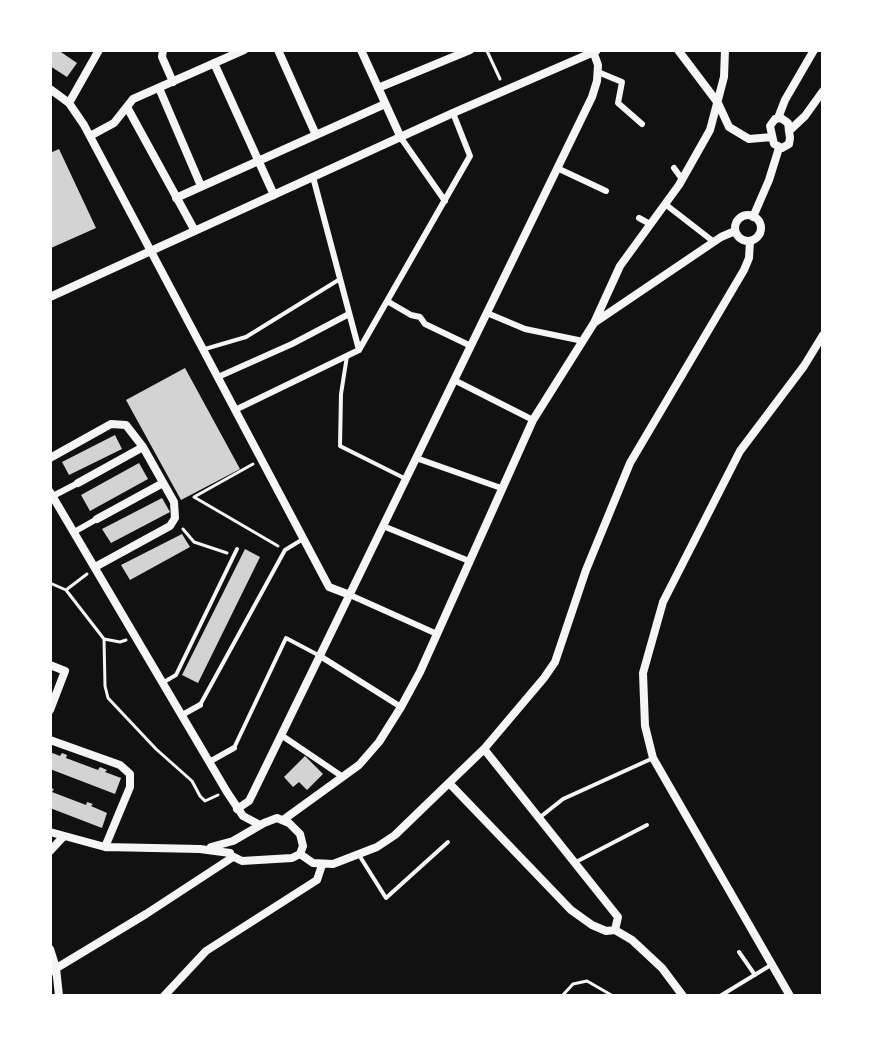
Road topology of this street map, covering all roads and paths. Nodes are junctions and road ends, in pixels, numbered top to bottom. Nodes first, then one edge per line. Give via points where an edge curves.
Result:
1 (244, 50) edge
2 (278, 50) edge
3 (361, 50) edge
4 (470, 50) edge
5 (482, 50) edge
6 (678, 50) edge
7 (725, 50) edge
8 (814, 50) edge
9 (96, 51) edge
10 (162, 51) edge
11 (596, 51) edge
12 (214, 63) junction
13 (598, 72) junction
14 (173, 82) junction
15 (159, 88) junction
16 (378, 88) junction
17 (50, 89) edge
18 (506, 90) junction
19 (823, 91) edge
20 (69, 103) junction
21 (718, 103) junction
22 (385, 104) junction
23 (127, 107) junction
24 (453, 113) junction
25 (778, 118) junction
26 (642, 124) dead end
27 (789, 131) junction
28 (316, 135) junction
29 (90, 136) junction
30 (772, 137) junction
31 (401, 138) junction
32 (779, 148) junction
33 (259, 161) junction
34 (557, 168) junction
35 (674, 168) dead end
36 (313, 177) junction
37 (682, 179) junction
38 (201, 186) junction
39 (606, 191) dead end
40 (274, 195) junction
41 (176, 198) junction
42 (445, 201) junction
43 (665, 204) junction
44 (753, 217) junction
45 (639, 218) dead end
46 (650, 224) junction
47 (195, 231) junction
48 (735, 231) junction
49 (750, 241) junction
50 (714, 242) junction
51 (153, 251) junction
52 (340, 279) junction
53 (50, 297) edge
54 (387, 301) junction
55 (487, 313) junction
56 (349, 314) junction
57 (594, 323) junction
58 (823, 335) edge
59 (583, 341) junction
60 (471, 346) junction
61 (204, 349) junction
62 (359, 350) junction
63 (347, 356) junction
64 (218, 377) junction
65 (454, 380) junction
66 (235, 410) junction
67 (533, 420) junction
68 (143, 447) junction
69 (50, 458) edge
70 (416, 458) junction
71 (261, 459) junction
72 (406, 479) junction
73 (78, 483) joint
74 (163, 483) junction
75 (501, 488) junction
76 (52, 494) edge
77 (175, 518) junction
78 (97, 519) joint
79 (383, 526) junction
80 (74, 532) junction
81 (304, 539) junction
82 (237, 549) dead end
83 (285, 550) junction
84 (234, 556) junction
85 (469, 561) junction
86 (95, 567) junction
87 (50, 583) edge
88 (66, 590) junction
89 (350, 595) junction
90 (437, 634) junction
91 (135, 635) junction
92 (104, 639) junction
93 (320, 656) junction
94 (50, 665) edge
95 (163, 682) junction
96 (200, 705) joint
97 (401, 707) junction
98 (50, 710) edge
99 (182, 715) junction
100 (281, 735) junction
101 (50, 740) edge
102 (234, 748) joint
103 (484, 749) junction
104 (653, 758) junction
105 (209, 762) junction
106 (343, 777) junction
107 (450, 784) junction
108 (227, 792) junction
109 (240, 812) junction
110 (538, 819) junction
111 (283, 820) junction
112 (260, 825) junction
113 (647, 825) dead end
114 (50, 832) edge
115 (242, 834) junction
116 (63, 837) junction
117 (233, 841) junction
118 (448, 842) dead end
119 (105, 847) junction
120 (204, 849) junction
121 (50, 851) edge
122 (300, 854) junction
123 (232, 855) junction
124 (359, 855) junction
125 (573, 863) junction
126 (322, 865) junction
127 (207, 874) junction
128 (615, 930) junction
129 (50, 949) edge
130 (739, 952) dead end
131 (773, 964) junction
132 (53, 970) edge
133 (755, 975) junction
134 (59, 996) edge
135 (164, 996) edge
136 (562, 996) edge
137 (613, 996) edge
138 (683, 996) edge
139 (720, 996) edge
140 (790, 996) edge

1 - 12 street
2 - 28 street
3 - 16 street
4 - 16 street
5 - 18 path
6 - 21 street
7 - 21 street
8 - 25 street
9 - 20 street
10 - 14 street
11 - 13 street
11 - 18 street
12 - 14 street
12 - 33 street
13 - 26 street via 622,82 618,103
13 - 34 street via 592,97
14 - 15 street
15 - 23 street
15 - 38 street
16 - 22 street
17 - 20 street
18 - 24 street
19 - 27 street
20 - 29 street
21 - 30 street via 738,135
21 - 37 street via 710,130
22 - 28 street
22 - 31 street
23 - 29 street via 114,123
23 - 41 street
24 - 31 street
24 - 42 street via 470,156
25 - 27 street via 787,121
25 - 30 street via 770,126
27 - 32 street via 789,144
28 - 33 street
29 - 51 street
30 - 32 street
31 - 36 street
31 - 42 street
32 - 44 street
33 - 38 street
33 - 40 street
34 - 39 street
34 - 55 street
35 - 37 street
36 - 40 street
36 - 52 street
37 - 43 street
38 - 41 street
40 - 47 street
41 - 47 street
42 - 54 street
43 - 46 street
43 - 50 street
44 - 48 street via 741,217
44 - 49 street via 760,231
45 - 46 street
46 - 57 street via 620,266
47 - 51 street
48 - 49 street
48 - 50 street
49 - 103 street via 744,270 630,463 555,662
50 - 57 street
51 - 53 street
51 - 61 street
52 - 56 street
52 - 61 lane via 246,337
54 - 60 street
54 - 62 street
55 - 59 street via 525,329
55 - 60 street
56 - 62 street
56 - 64 street
57 - 59 street
58 - 104 street via 740,451 663,602 643,673 645,726
59 - 67 street
60 - 65 street
61 - 64 street
62 - 63 street
63 - 66 street
63 - 72 lane via 340,446
64 - 66 street
65 - 67 street
65 - 70 street
66 - 71 street
67 - 75 street
68 - 69 street via 126,425 114,424
68 - 73 street
68 - 74 street
70 - 72 street
70 - 75 street
71 - 81 street
71 - 83 path via 194,497
72 - 79 street
73 - 76 street
74 - 77 street via 174,502
74 - 78 street
75 - 85 street
76 - 80 street
77 - 84 path via 189,539
77 - 86 street via 170,526
78 - 80 street
79 - 85 street
79 - 89 street
80 - 86 street
81 - 83 lane
81 - 89 street via 329,587
82 - 84 lane
83 - 96 lane
84 - 95 lane via 176,675
85 - 90 street
86 - 88 path
86 - 91 street
87 - 88 path
88 - 92 path
89 - 90 street
89 - 93 street
90 - 97 street
91 - 92 path via 120,642
91 - 95 street
92 - 108 path via 108,698 192,781 205,801
93 - 97 street
93 - 100 street
93 - 102 lane via 286,638
94 - 98 street via 65,671
95 - 99 street
96 - 99 street
97 - 106 street via 368,756
99 - 105 street
100 - 106 street
100 - 109 street
101 - 119 street via 120,765 130,774 130,787
102 - 105 street
103 - 107 street
103 - 110 street
104 - 110 lane via 563,799
104 - 131 street
105 - 108 street
106 - 111 street
107 - 124 street via 395,835
107 - 128 street via 571,910 592,925
108 - 109 street
109 - 112 street
109 - 115 street
110 - 125 street
111 - 112 street
111 - 122 street via 300,834
112 - 115 street
113 - 125 lane
114 - 116 street
115 - 117 street
116 - 119 street
116 - 121 street
117 - 120 street
117 - 123 street
118 - 124 lane via 386,898
119 - 120 street
120 - 123 street
120 - 127 street via 213,864
122 - 123 street via 242,861
122 - 126 street
123 - 127 street
124 - 126 street
125 - 128 street via 618,917
126 - 135 street via 317,880 206,951
127 - 132 street
128 - 138 street via 662,968
129 - 132 street
130 - 133 lane
131 - 133 lane
131 - 140 street
132 - 134 street
133 - 139 lane
136 - 137 path via 573,984 587,981

